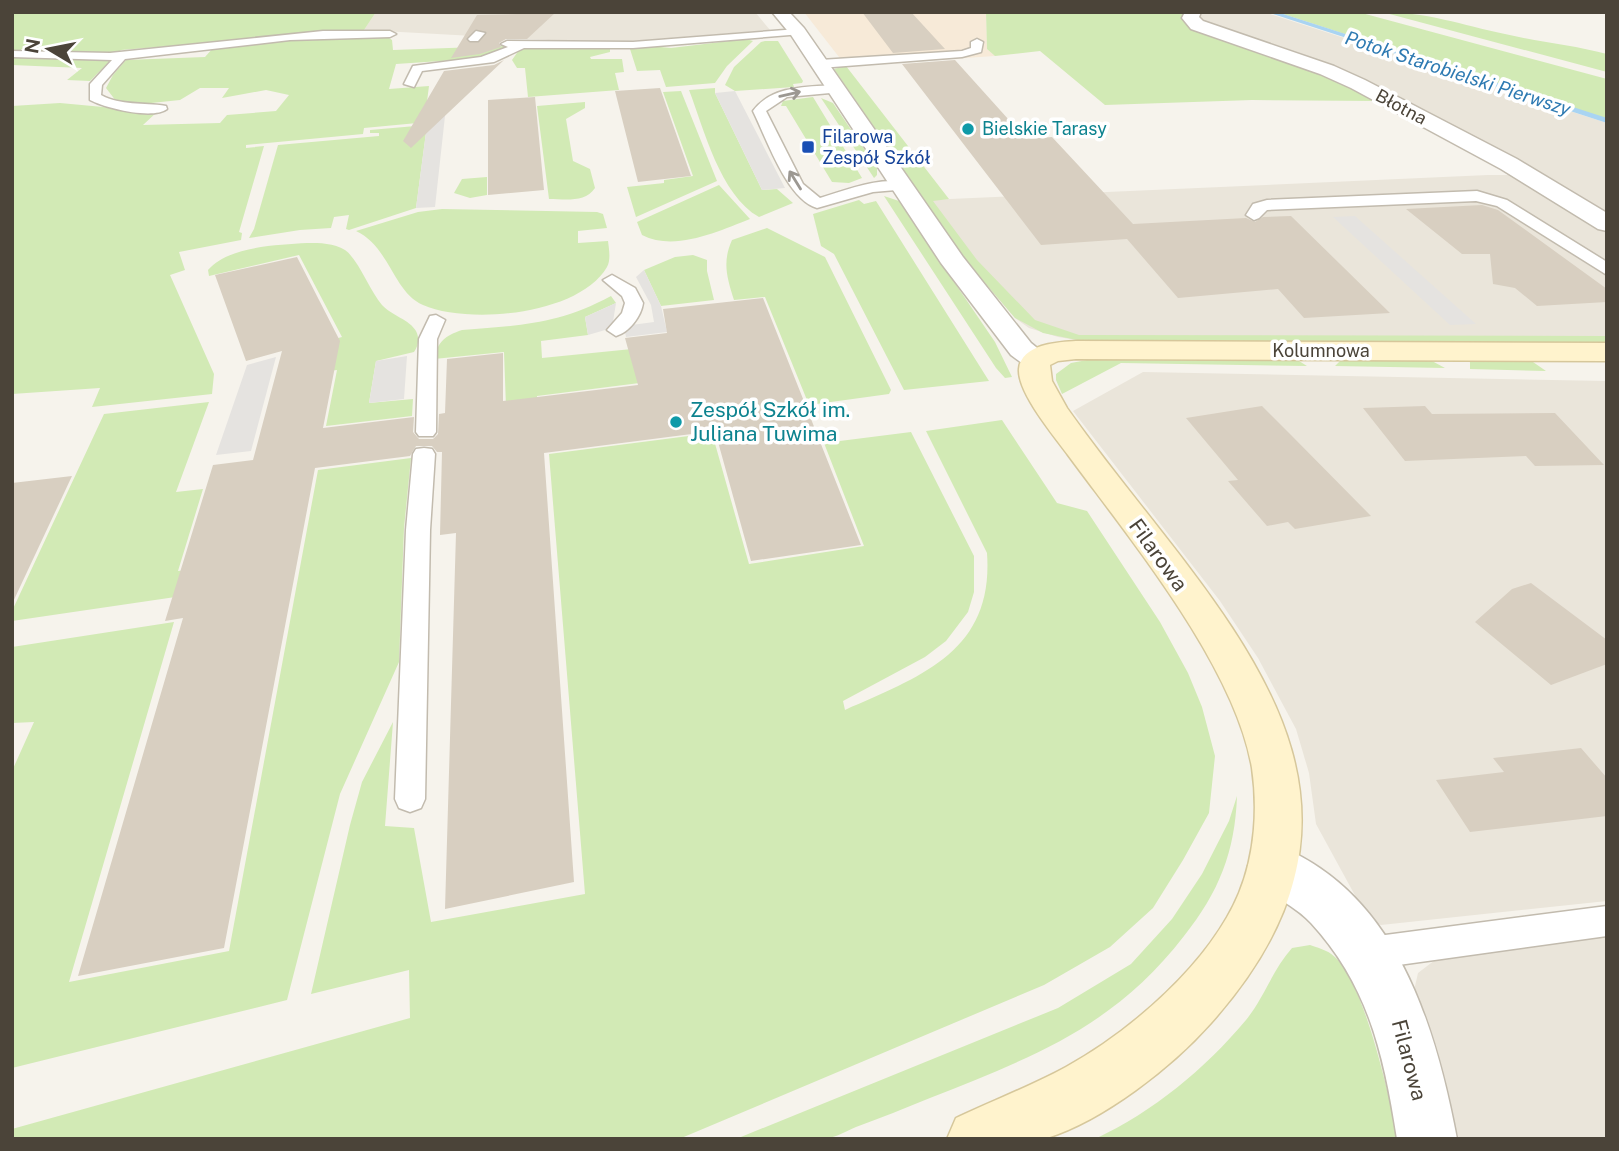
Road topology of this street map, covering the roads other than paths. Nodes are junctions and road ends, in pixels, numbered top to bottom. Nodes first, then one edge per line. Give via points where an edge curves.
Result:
1 (780, 12) edge
2 (1193, 12) edge
3 (655, 31) dead end
4 (798, 32) junction
5 (390, 34) dead end
6 (977, 42) dead end
7 (669, 43) junction
8 (12, 54) edge
9 (122, 56) junction
10 (820, 64) junction
11 (410, 84) dead end
12 (836, 89) junction
13 (161, 109) dead end
14 (903, 186) junction
15 (1255, 215) dead end
16 (1607, 224) edge
17 (1607, 270) edge
18 (612, 280) dead end
19 (436, 320) dead end
20 (616, 330) dead end
21 (1607, 352) edge
22 (1037, 359) junction
23 (410, 799) dead end
24 (1273, 866) junction
25 (1607, 921) edge
26 (1370, 953) junction
27 (977, 1139) edge
28 (1427, 1139) edge

1 - 4 street
2 - 16 street, Błotna via 1191,20 1197,25 1358,84 1509,164
3 - 7 lane
4 - 7 lane via 719,33
4 - 10 street
5 - 9 lane via 314,34
6 - 10 lane via 977,50 962,54
7 - 11 lane via 513,44 504,55 483,62 417,69
8 - 9 lane
9 - 13 lane via 89,91 103,102
10 - 12 street
12 - 14 street
14 -> 12 lane via 872,188 817,203 797,186 759,111 763,104 788,94
14 - 22 street via 990,310 1021,349
15 - 17 lane via 1258,207 1268,205 1477,196 1502,203
18 - 20 lane via 628,290 635,306 630,318
19 - 23 lane via 428,339
21 - 22 street, Kolumnowa via 1076,350
22 - 24 street, Filarowa via 1035,377 1061,421 1212,632 1256,710 1274,763 1279,819
24 - 26 street, Filarowa via 1325,903
24 - 27 street via 1236,949 1200,997 1159,1037 1100,1080
25 - 26 lane
26 - 28 street, Filarowa via 1400,1019

